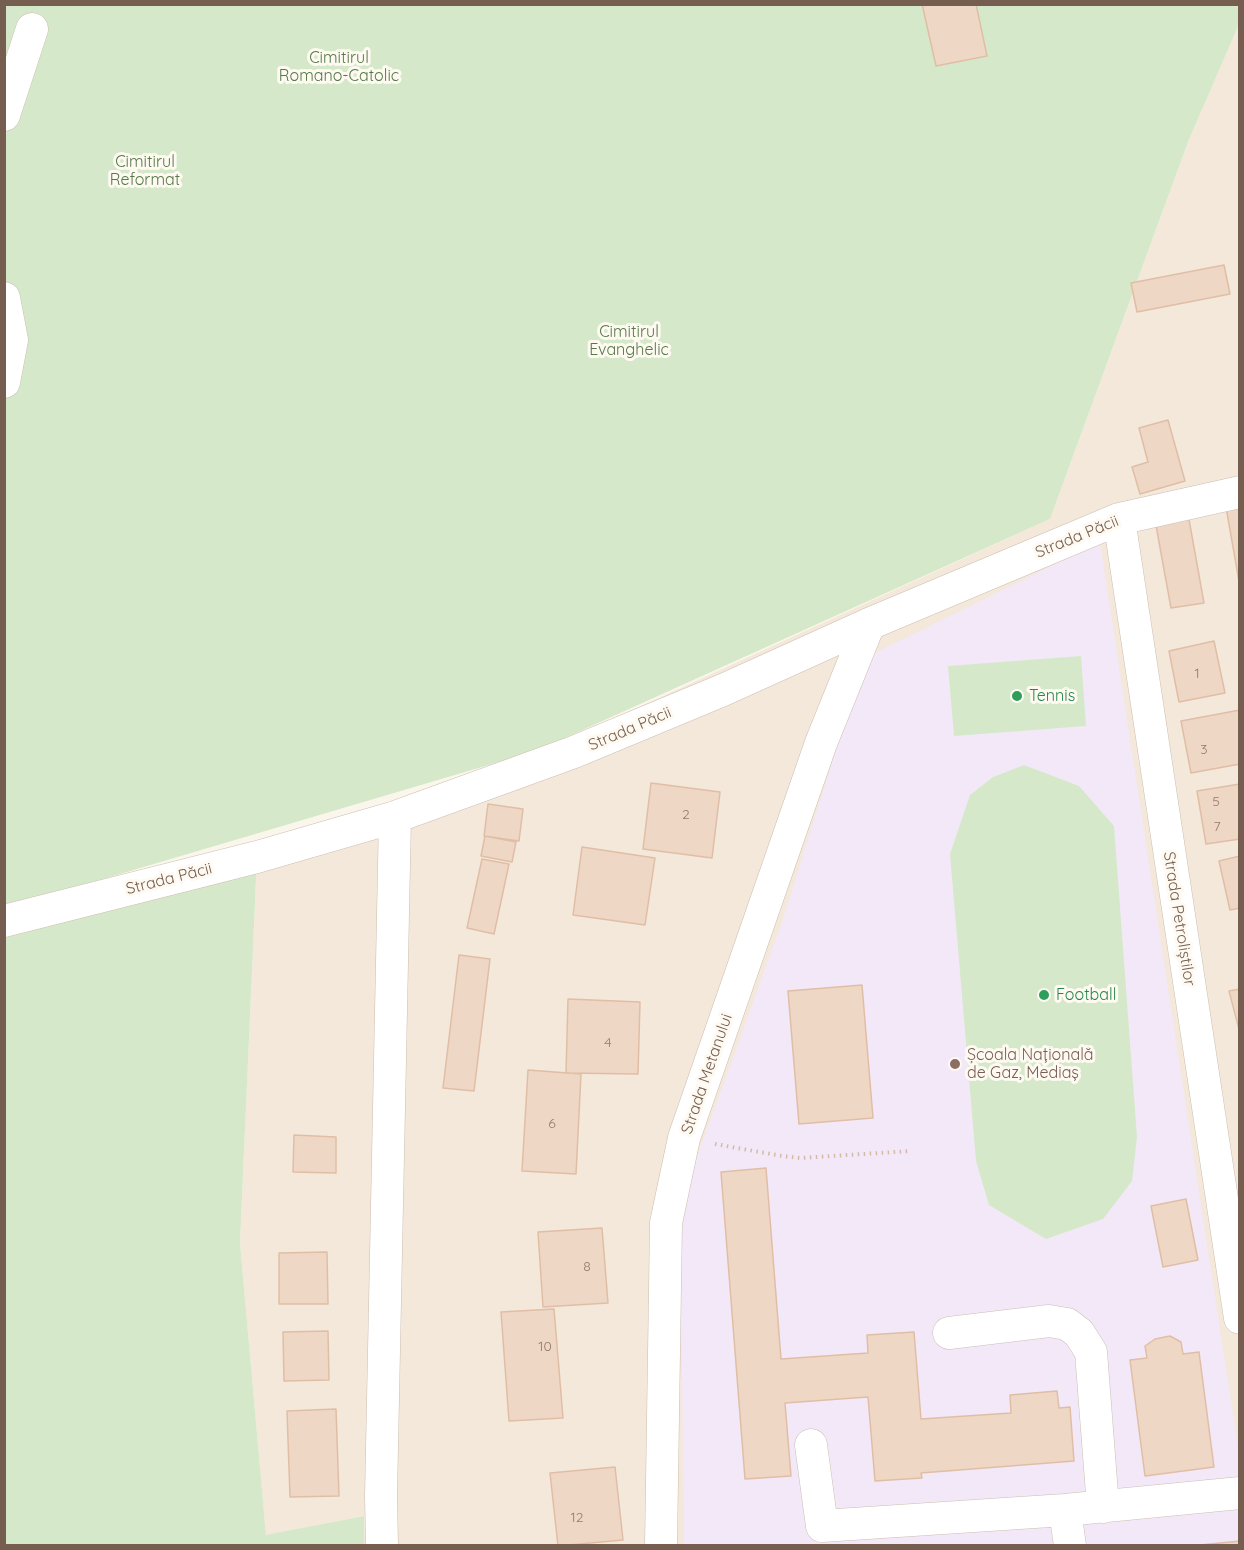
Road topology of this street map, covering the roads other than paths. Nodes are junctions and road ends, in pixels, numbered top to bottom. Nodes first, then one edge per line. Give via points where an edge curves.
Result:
1 (32, 29) dead end
2 (4, 115) edge
3 (4, 298) edge
4 (4, 382) edge
5 (1239, 492) edge
6 (1119, 519) junction
7 (868, 624) junction
8 (395, 817) junction
9 (4, 921) edge
10 (1239, 1318) edge
11 (949, 1333) dead end
12 (811, 1445) dead end
13 (1239, 1493) edge
14 (1104, 1507) junction
15 (1065, 1510) junction
16 (382, 1545) edge
17 (661, 1545) edge
18 (1070, 1545) edge

1 - 2 street
3 - 4 street via 12,340
5 - 6 street, Strada Păcii
6 - 7 street, Strada Păcii
6 - 10 street, Strada Petroliștilor
7 - 8 street, Strada Păcii via 574,752
7 - 17 street, Strada Metanului via 821,743 684,1138 666,1223
8 - 9 street, Strada Păcii via 257,857
8 - 16 street
11 - 14 street via 1049,1321 1067,1324 1079,1333 1091,1352
12 - 15 street via 822,1526
13 - 14 street
14 - 15 street
15 - 18 street

